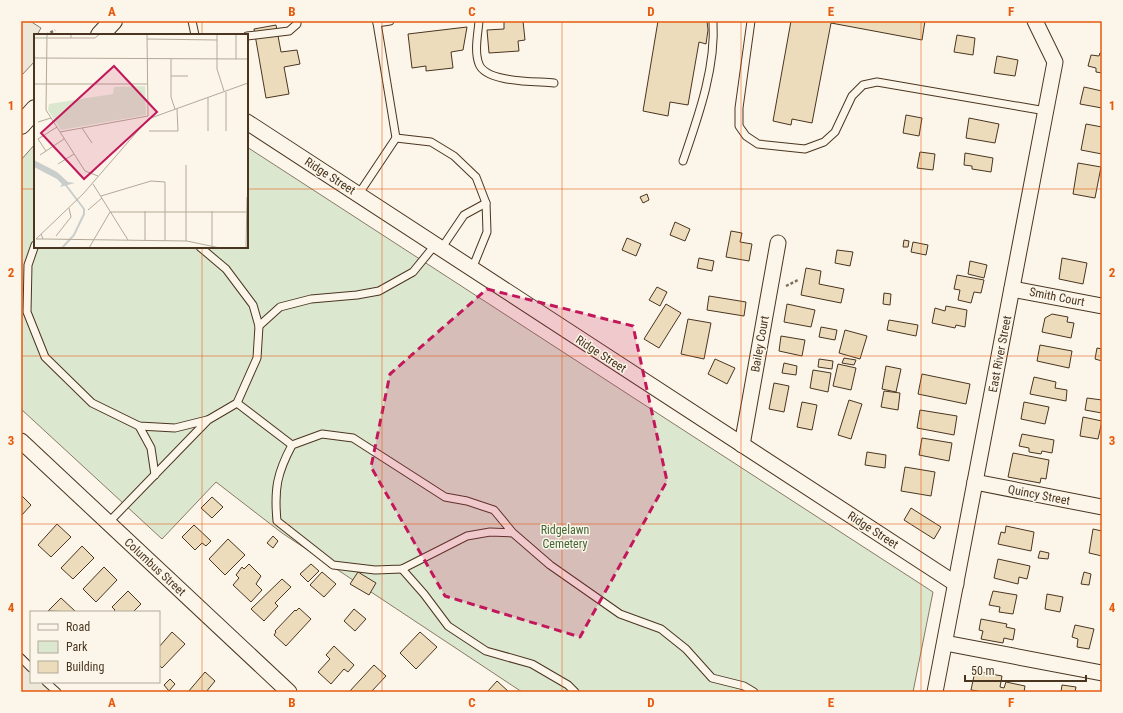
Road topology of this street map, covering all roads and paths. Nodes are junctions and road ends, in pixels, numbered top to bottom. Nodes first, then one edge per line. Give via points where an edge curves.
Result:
1 (192, 21) edge
2 (297, 21) edge
3 (390, 21) edge
4 (479, 21) edge
5 (713, 21) edge
6 (751, 21) edge
7 (1035, 21) edge
8 (377, 22) edge
9 (55, 30) dead end
10 (48, 34) edge
11 (195, 34) edge
12 (248, 36) edge
13 (554, 83) dead end
14 (34, 110) edge
15 (1046, 111) junction
16 (248, 123) edge
17 (21, 125) edge
18 (396, 138) junction
19 (683, 161) dead end
20 (358, 195) junction
21 (486, 203) junction
22 (778, 243) dead end
23 (438, 247) junction
24 (34, 248) edge
25 (201, 248) edge
26 (472, 269) junction
27 (1012, 289) junction
28 (1102, 306) edge
29 (259, 326) junction
30 (237, 403) junction
31 (208, 420) junction
32 (138, 426) junction
33 (21, 441) edge
34 (292, 445) junction
35 (742, 445) junction
36 (154, 475) junction
37 (975, 482) junction
38 (1102, 507) edge
39 (108, 523) junction
40 (513, 532) junction
41 (402, 569) junction
42 (956, 584) junction
43 (945, 643) junction
44 (22, 660) edge
45 (30, 667) edge
46 (1102, 673) edge
47 (47, 683) edge
48 (744, 689) edge
49 (56, 692) edge
50 (289, 692) edge
51 (575, 692) edge
52 (754, 692) edge
53 (935, 692) edge

1 - 11 lane
2 - 12 lane via 289,31
3 - 8 lane
4 - 13 lane via 477,52 483,70 500,78
5 - 19 lane via 711,59
6 - 15 lane via 739,108 739,126 746,136 758,144 805,150 824,142 835,132 852,96 863,85 877,82
7 - 15 street, East River Street via 1056,62
8 - 18 lane
9 - 10 path
14 - 17 street
15 - 27 street, East River Street
16 - 20 street, Ridge Street
18 - 20 lane
18 - 21 lane via 431,142 454,156 476,177
20 - 23 street, Ridge Street
21 - 23 lane via 464,215
21 - 26 lane via 488,232
22 - 35 street, Bailey Court
23 - 26 street, Ridge Street
23 - 29 lane via 413,272 380,291 310,298 280,307
24 - 32 lane via 28,265 27,312 45,357 92,403
25 - 29 lane via 226,268 253,305
26 - 35 street, Ridge Street
27 - 28 street, Smith Court
27 - 37 street, East River Street
29 - 30 lane via 257,358
30 - 31 lane
30 - 34 lane
31 - 32 lane via 175,428
31 - 36 lane
32 - 36 lane via 151,448
33 - 39 street, Columbus Street
34 - 40 lane via 322,434 353,438 445,497 467,500 494,510
34 - 41 lane via 281,466 274,497 277,521 333,565 375,570
35 - 42 street, Ridge Street
36 - 39 lane
37 - 38 street, Quincy Street
37 - 42 street, East River Street
39 - 50 street, Columbus Street
40 - 41 lane via 467,536
40 - 48 lane via 550,565 620,614 661,629 686,650 712,678
41 - 51 lane via 448,626 486,651 532,664 568,685
42 - 43 street, East River Street
43 - 46 street
43 - 53 street, East River Street
44 - 45 lane
47 - 49 lane
48 - 52 lane

